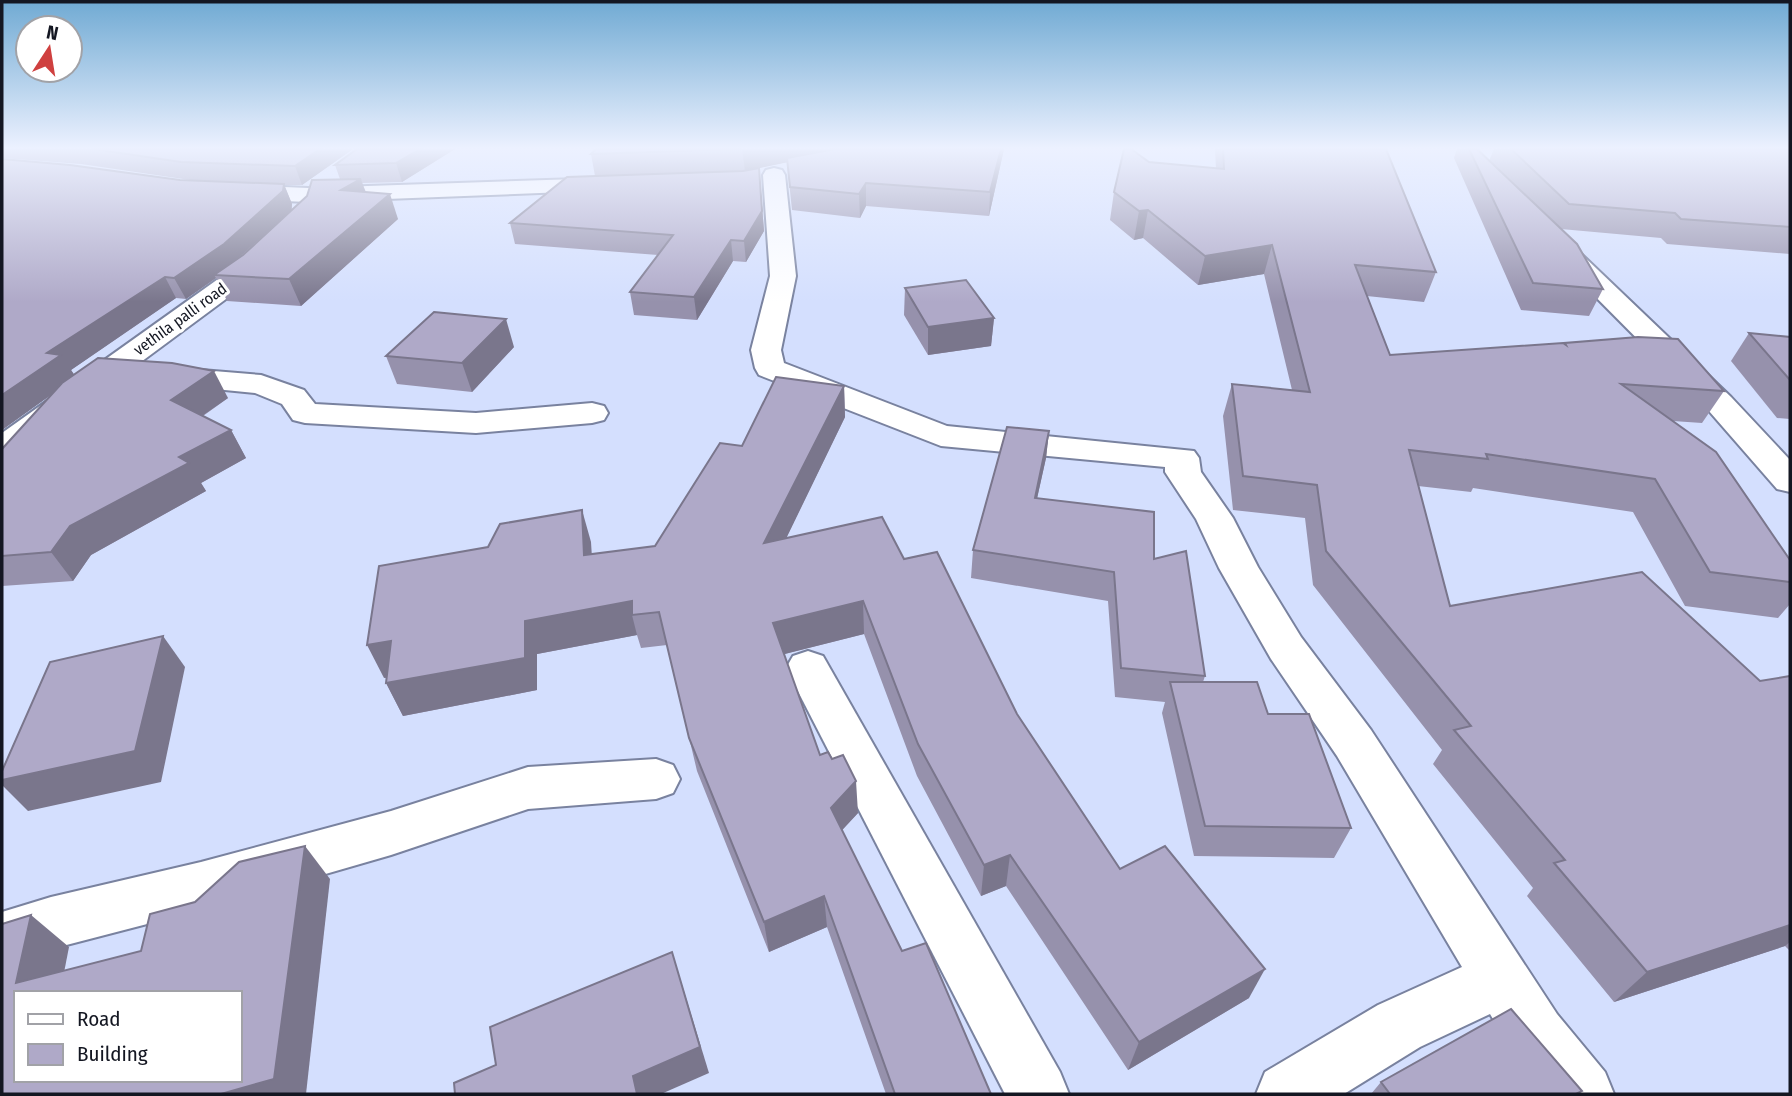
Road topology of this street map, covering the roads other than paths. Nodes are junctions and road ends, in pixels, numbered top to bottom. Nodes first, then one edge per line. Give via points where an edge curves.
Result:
1 (307, 200) edge
2 (777, 200) edge
3 (1544, 233) edge
4 (107, 372) junction
5 (592, 413) dead end
6 (2, 449) edge
7 (1790, 481) edge
8 (808, 668) dead end
9 (656, 779) dead end
10 (2, 939) edge
11 (1501, 979) junction
12 (1038, 1094) edge
13 (1287, 1094) edge
14 (1583, 1094) edge

1 - 4 street, vethila palli road via 306,214 244,273
2 - 11 street via 783,276 766,350 770,368 941,436 1182,458 1183,472 1214,518 1286,648 1354,743
3 - 7 street via 1720,404
4 - 5 street via 261,384 293,397 305,413 476,423
4 - 6 street, vethila palli road
8 - 12 street
9 - 10 street via 528,788 391,833
11 - 13 street via 1399,1026
11 - 14 street via 1536,1035

